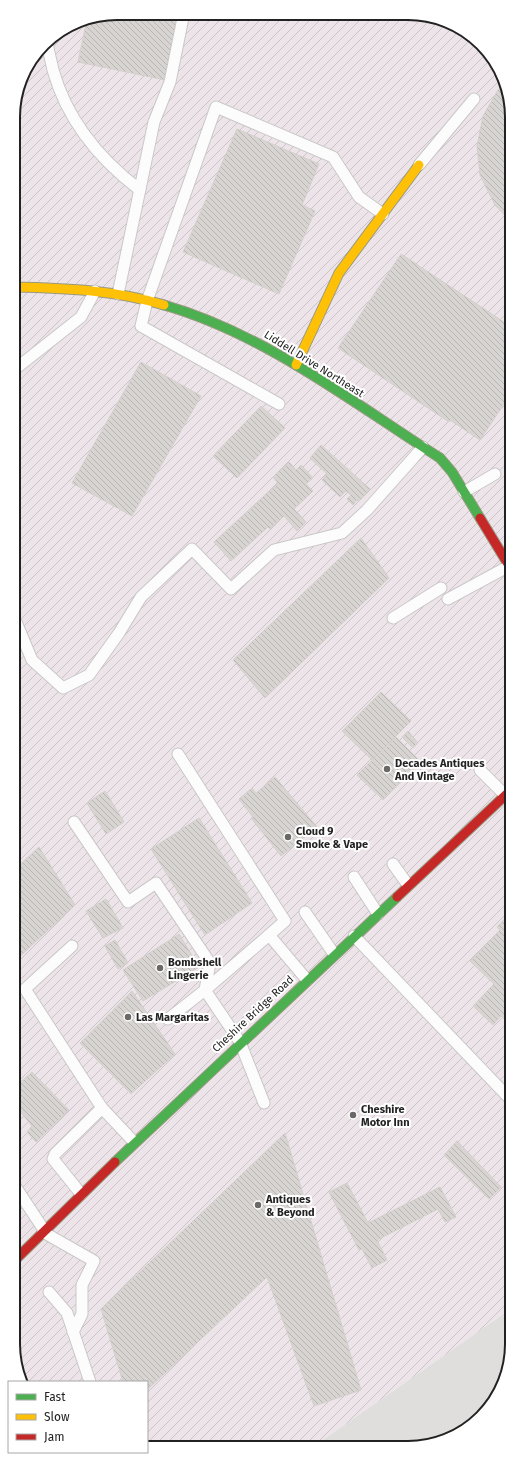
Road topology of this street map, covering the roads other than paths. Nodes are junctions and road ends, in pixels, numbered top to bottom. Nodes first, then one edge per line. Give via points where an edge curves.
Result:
1 (183, 20) edge
2 (47, 49) edge
3 (474, 99) dead end
4 (419, 165) joint
5 (140, 190) junction
6 (383, 214) junction
7 (20, 287) edge
8 (95, 291) junction
9 (118, 294) junction
10 (147, 301) junction
11 (20, 365) edge
12 (296, 365) junction
13 (279, 404) dead end
14 (423, 447) junction
15 (495, 474) dead end
16 (464, 492) junction
17 (505, 559) edge
18 (505, 570) edge
19 (441, 588) dead end
20 (448, 599) dead end
21 (393, 618) dead end
22 (20, 631) edge
23 (178, 754) dead end
24 (480, 770) dead end
25 (505, 790) edge
26 (505, 795) edge
27 (74, 822) dead end
28 (393, 864) dead end
29 (354, 877) dead end
30 (408, 886) junction
31 (305, 912) dead end
32 (378, 914) junction
33 (269, 935) junction
34 (354, 936) junction
35 (72, 946) dead end
36 (334, 954) junction
37 (307, 980) junction
38 (205, 990) junction
39 (168, 1018) dead end
40 (240, 1042) junction
41 (505, 1094) edge
42 (264, 1103) dead end
43 (102, 1108) junction
44 (134, 1142) junction
45 (20, 1194) edge
46 (81, 1194) junction
47 (44, 1231) junction
48 (20, 1255) edge
49 (49, 1292) dead end
50 (73, 1332) junction
51 (90, 1381) edge

1 - 5 lane via 170,82 154,122
2 - 5 lane via 60,92 76,125 119,174
3 - 4 lane
4 - 6 street
5 - 9 lane
6 - 10 lane via 359,197 333,157 216,108
6 - 12 street via 338,273
7 - 8 street, Liddell Drive Northeast
8 - 9 street, Liddell Drive Northeast
8 - 11 lane via 81,317
9 - 10 street, Liddell Drive Northeast
10 - 12 street, Liddell Drive Northeast via 174,307 229,328 273,350
10 - 13 lane via 141,326
12 - 14 street, Liddell Drive Northeast
14 - 16 street, Liddell Drive Northeast via 440,458
14 - 22 lane via 367,510 342,533 274,550 231,589 192,549 140,597 119,633 89,675 63,688 32,660
15 - 16 lane
16 - 17 street, Liddell Drive Northeast
18 - 20 lane
19 - 21 lane
23 - 33 lane via 285,921
24 - 25 lane
26 - 30 street, Cheshire Bridge Road
27 - 38 lane via 128,902 156,884 210,963
28 - 30 lane
29 - 32 lane
30 - 32 street, Cheshire Bridge Road
31 - 36 lane
32 - 34 street, Cheshire Bridge Road
33 - 37 lane
33 - 38 lane
34 - 36 street, Cheshire Bridge Road
34 - 41 lane
35 - 43 lane via 25,990
36 - 37 street, Cheshire Bridge Road
37 - 40 street, Cheshire Bridge Road
38 - 39 lane
38 - 40 lane
40 - 42 lane
40 - 44 street, Cheshire Bridge Road
43 - 44 lane
43 - 46 lane via 55,1154 53,1159
44 - 46 street, Cheshire Bridge Road
45 - 47 lane
46 - 47 street, Cheshire Bridge Road
47 - 48 street, Cheshire Bridge Road
47 - 50 lane via 94,1261 82,1285 82,1314
49 - 50 lane via 67,1314
50 - 51 lane

